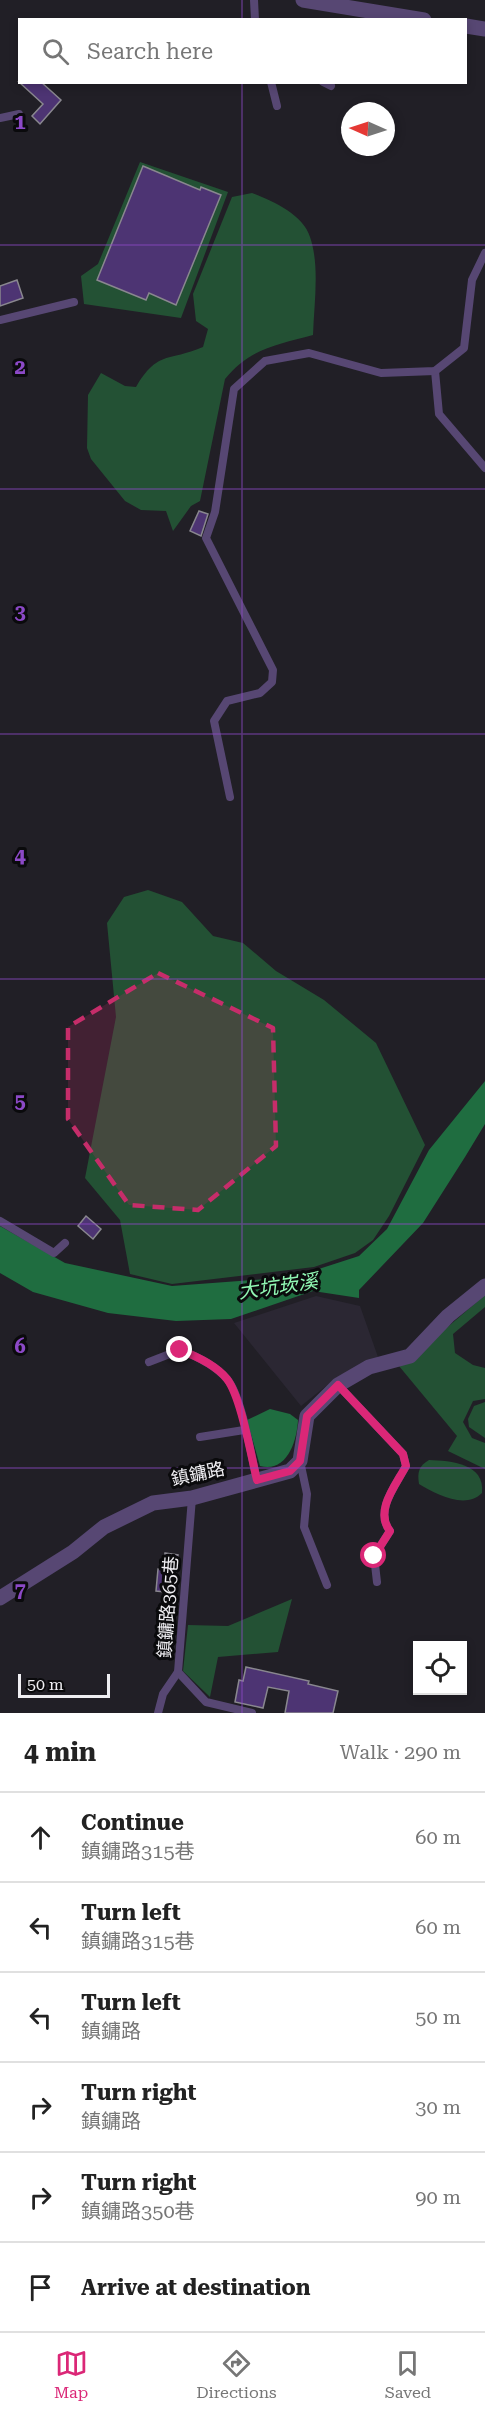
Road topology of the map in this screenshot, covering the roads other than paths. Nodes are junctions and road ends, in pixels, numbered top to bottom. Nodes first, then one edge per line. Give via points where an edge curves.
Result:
1 (254, 0) edge
2 (303, 0) edge
3 (255, 18) edge
4 (412, 18) edge
5 (467, 26) edge
6 (485, 29) edge
7 (272, 84) edge
8 (277, 106) dead end
9 (19, 114) dead end
10 (0, 118) edge
11 (485, 253) edge
12 (74, 302) dead end
13 (0, 320) edge
14 (435, 371) junction
15 (485, 468) edge
16 (230, 796) dead end
17 (0, 1221) edge
18 (65, 1243) dead end
19 (485, 1286) edge
20 (149, 1362) dead end
21 (338, 1385) junction
22 (244, 1430) junction
23 (200, 1437) dead end
24 (300, 1461) junction
25 (257, 1480) junction
26 (192, 1498) junction
27 (377, 1582) dead end
28 (327, 1585) dead end
29 (0, 1598) edge
30 (178, 1672) junction
31 (158, 1713) edge
32 (252, 1713) edge

1 - 3 lane
2 - 4 street
5 - 6 street
7 - 8 lane
9 - 10 lane
11 - 14 lane via 472,280 464,348
12 - 13 lane
14 - 15 lane via 439,414
14 - 16 lane via 381,374 309,353 265,361 234,389 214,512 206,538 273,670 272,682 260,693 227,701 214,721
17 - 18 lane via 54,1253
19 - 21 street via 448,1316 410,1356 369,1367
20 - 22 lane via 180,1350 197,1357 226,1378 235,1392
21 - 24 street via 307,1416
21 - 27 lane via 403,1454 406,1466 383,1510 390,1531 374,1556
22 - 23 lane
22 - 25 lane
24 - 25 street, 鎮鏞路 via 290,1471
24 - 28 lane via 307,1494 304,1527
25 - 26 street, 鎮鏞路
26 - 29 street, 鎮鏞路 via 153,1503 104,1527 73,1552
26 - 30 lane, 鎮鏞路365巷
30 - 31 lane, 鎮鏞路365巷 via 163,1694
30 - 32 lane via 206,1702

